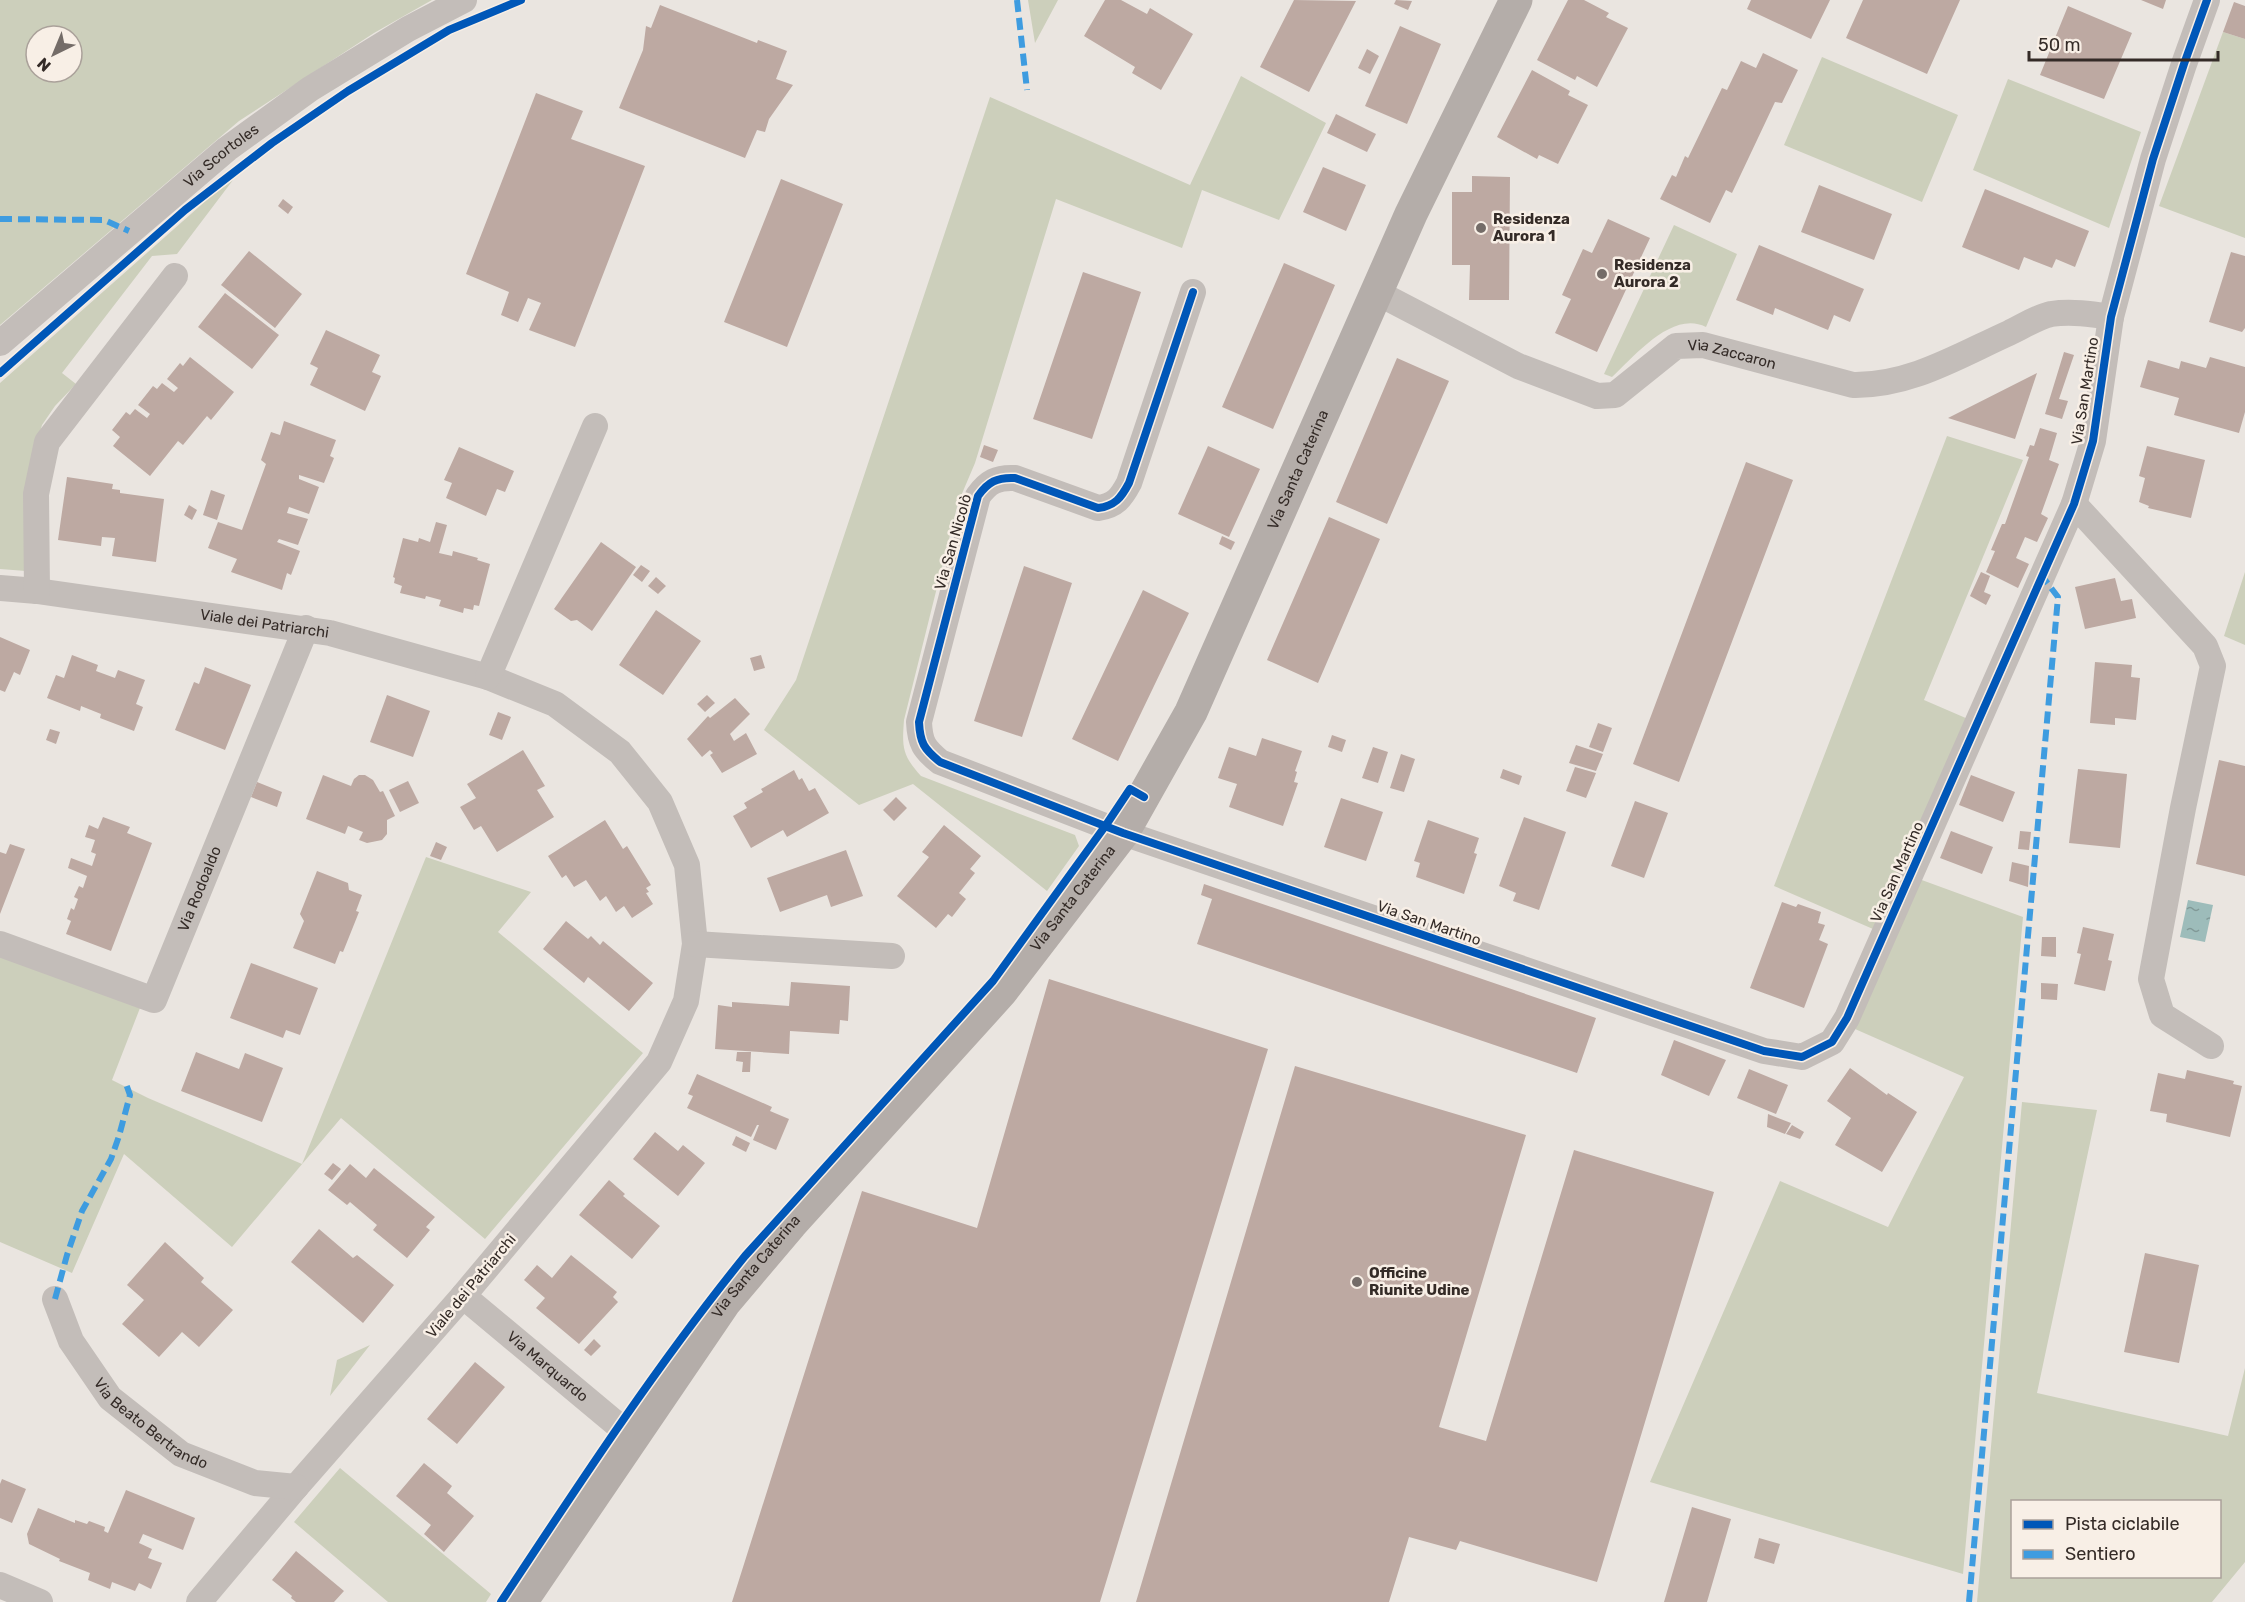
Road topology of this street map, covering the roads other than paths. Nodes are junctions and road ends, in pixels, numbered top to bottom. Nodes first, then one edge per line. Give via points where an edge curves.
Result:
1 (464, 0) edge
2 (1516, 0) edge
3 (2207, 0) edge
4 (175, 276) dead end
5 (1193, 292) dead end
6 (1376, 292) junction
7 (2111, 317) junction
8 (0, 343) edge
9 (595, 426) dead end
10 (2074, 504) junction
11 (0, 588) edge
12 (37, 591) junction
13 (306, 628) junction
14 (488, 677) junction
15 (1123, 833) junction
16 (0, 944) edge
17 (695, 944) junction
18 (892, 956) dead end
19 (2211, 1046) dead end
20 (463, 1296) junction
21 (55, 1299) dead end
22 (632, 1437) junction
23 (296, 1487) junction
24 (0, 1585) edge
25 (40, 1602) edge
26 (199, 1602) edge
27 (521, 1602) edge

1 - 8 street, Via Scortoles via 310,89 226,149
2 - 6 street, Via Santa Caterina
3 - 7 street, Via San Martino via 2153,159
4 - 12 street via 47,442 36,495
5 - 15 street, Via San Nicolò via 1122,497 1110,507 1098,508 1015,478 1000,478 986,484 978,496 919,722 920,739 928,753 940,762
6 - 7 street, Via Zaccaron via 1518,366 1597,396 1615,395 1676,346 1703,345 1853,385 1871,385 1920,374 2049,314
6 - 15 street, Via Santa Caterina via 1191,712
7 - 10 street, Via San Martino via 2093,441
9 - 14 street
10 - 15 street, Via San Martino via 1847,1018 1832,1042 1802,1057 1764,1051
10 - 19 street via 2205,646 2213,666 2151,979 2162,1015
11 - 12 street, Viale dei Patriarchi
12 - 13 street, Viale dei Patriarchi
13 - 14 street, Viale dei Patriarchi
13 - 16 street, Via Rodoaldo via 154,1000
14 - 17 street, Viale dei Patriarchi via 555,704 620,752 660,802 687,865
15 - 22 street, Via Santa Caterina via 1001,992 724,1302
17 - 18 street
17 - 20 street, Viale dei Patriarchi via 686,1001 659,1062
20 - 22 street, Via Marquardo
20 - 23 street, Viale dei Patriarchi
21 - 23 street, Via Beato Bertrando via 71,1341 110,1398 181,1454 255,1483
22 - 27 street, Via Santa Caterina
23 - 26 street, Viale dei Patriarchi
24 - 25 street

